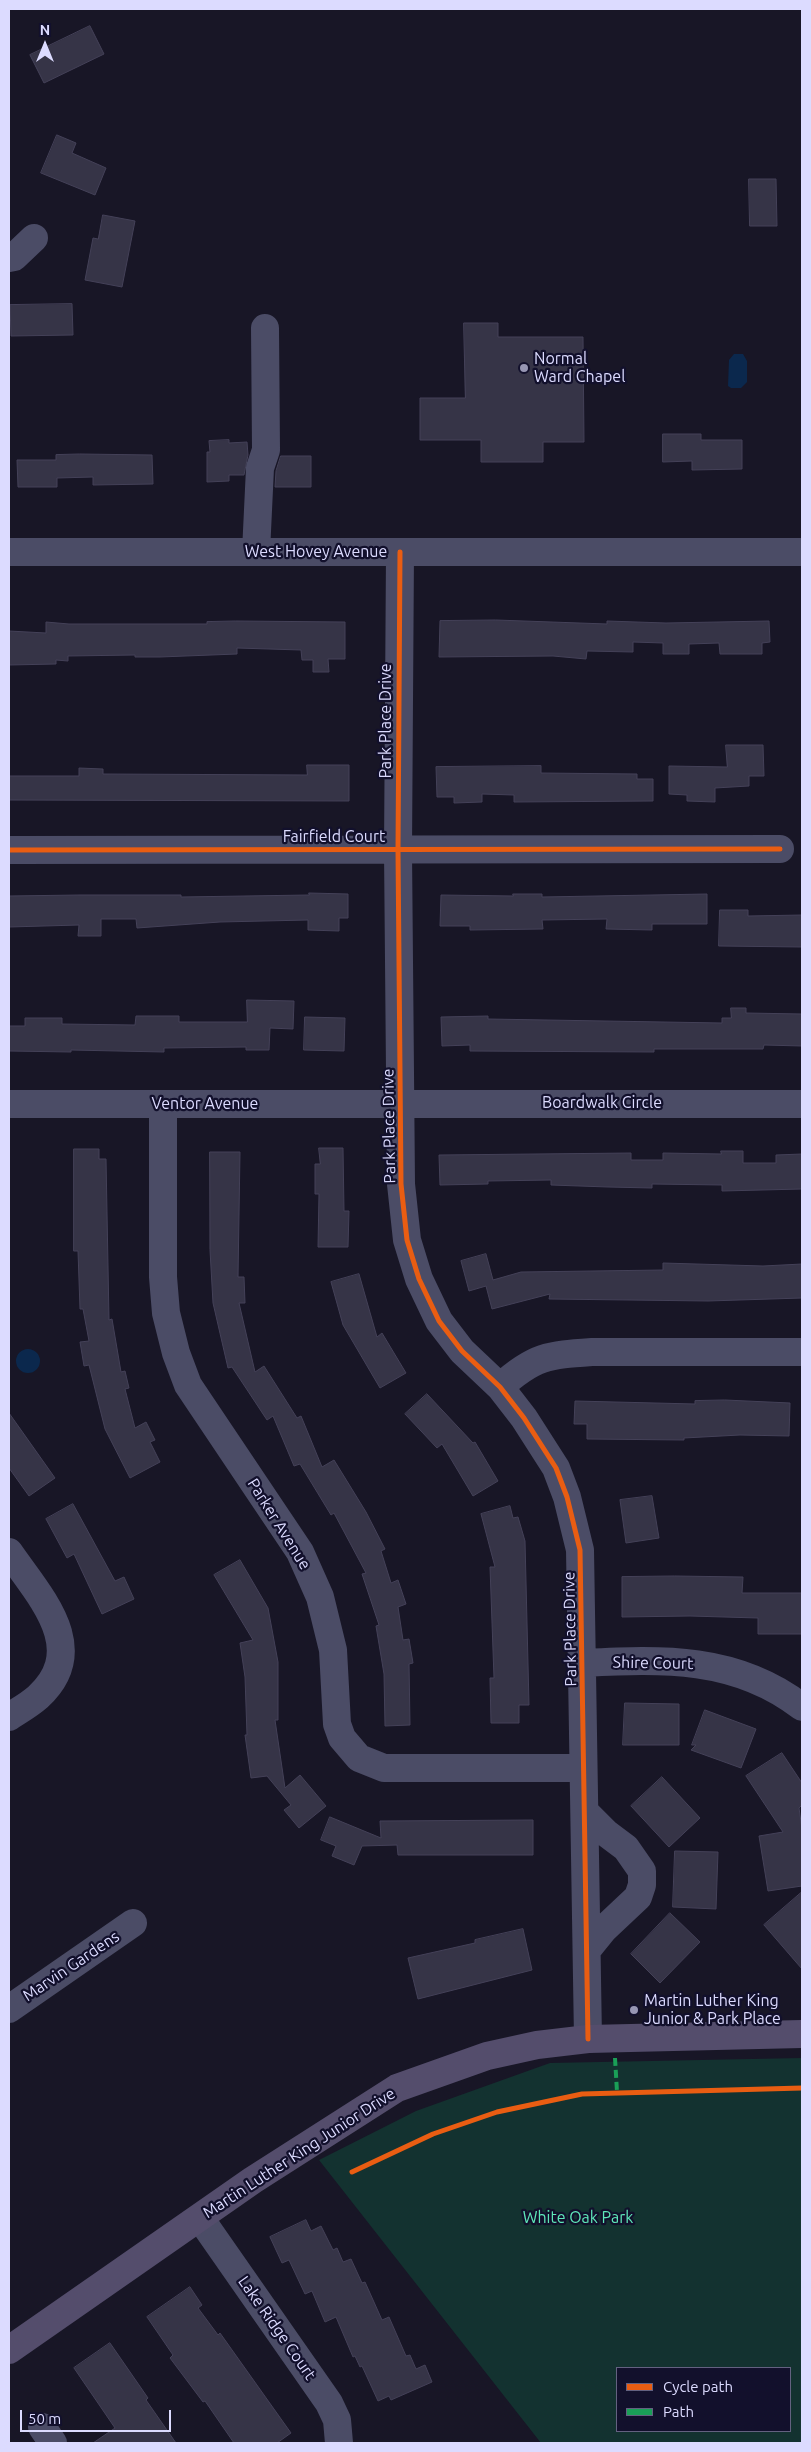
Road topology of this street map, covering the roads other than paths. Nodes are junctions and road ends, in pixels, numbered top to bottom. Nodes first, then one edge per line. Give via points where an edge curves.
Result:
1 (34, 238) dead end
2 (9, 258) edge
3 (265, 328) dead end
4 (9, 552) edge
5 (256, 552) junction
6 (400, 552) junction
7 (802, 552) edge
8 (780, 849) dead end
9 (9, 850) edge
10 (398, 850) junction
11 (9, 1104) edge
12 (163, 1104) junction
13 (401, 1104) junction
14 (802, 1104) edge
15 (802, 1352) edge
16 (500, 1387) junction
17 (9, 1552) edge
18 (584, 1663) junction
19 (802, 1707) edge
20 (9, 1717) edge
21 (583, 1768) junction
22 (585, 1812) junction
23 (133, 1923) dead end
24 (587, 1950) junction
25 (9, 2009) edge
26 (802, 2034) edge
27 (588, 2039) junction
28 (200, 2218) junction
29 (9, 2350) edge
30 (339, 2443) edge

1 - 2 street
3 - 5 street via 266,450 260,468
4 - 5 street, West Hovey Avenue
5 - 6 street, West Hovey Avenue
6 - 7 street, West Hovey Avenue
6 - 10 street, Park Place Drive
8 - 10 street, Fairfield Court
9 - 10 street, Fairfield Court
10 - 13 street, Park Place Drive
11 - 12 street, Ventor Avenue
12 - 13 street, Ventor Avenue
12 - 21 street, Parker Avenue via 163,1277 166,1313 176,1352 188,1385 300,1552 320,1597 333,1650 337,1724 342,1738 359,1758 384,1768
13 - 14 street, Boardwalk Circle
13 - 16 street, Park Place Drive via 401,1184 406,1240 419,1279 439,1321 462,1350
15 - 16 street via 559,1354 522,1367
16 - 18 street, Park Place Drive via 543,1445 567,1497 580,1550
17 - 20 street via 55,1619 61,1641 61,1656 51,1680 38,1697
18 - 19 street, Shire Court via 690,1662 751,1676
18 - 21 street, Park Place Drive
21 - 22 street, Park Place Drive
22 - 24 street, Park Place Drive
22 - 24 street via 626,1848 642,1870 638,1897
23 - 25 street, Marvin Gardens
24 - 27 street, Park Place Drive
26 - 27 main road, Martin Luther King Junior Drive
27 - 28 main road, Martin Luther King Junior Drive via 537,2045 487,2056 397,2088
28 - 29 main road, Martin Luther King Junior Drive
28 - 30 street, Lake Ridge Court via 329,2403 337,2420

